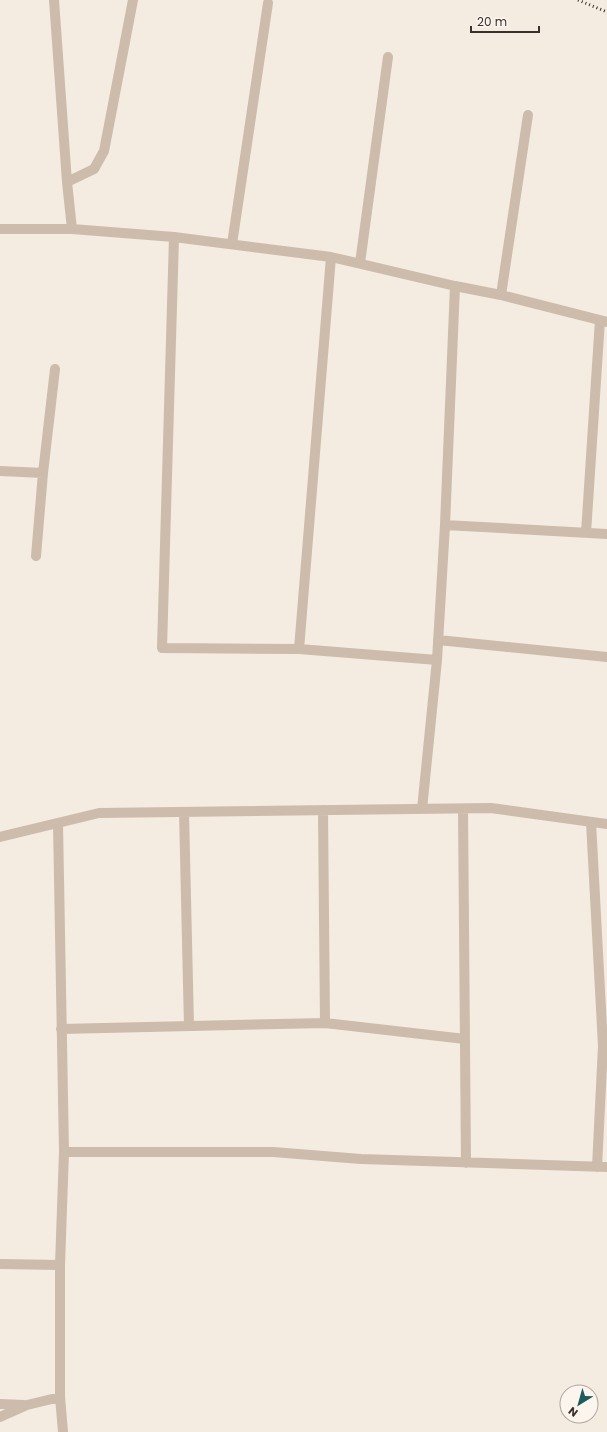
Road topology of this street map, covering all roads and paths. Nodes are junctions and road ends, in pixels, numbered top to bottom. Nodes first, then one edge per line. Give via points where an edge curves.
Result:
1 (54, 0) edge
2 (133, 0) edge
3 (268, 3) dead end
4 (388, 57) dead end
5 (528, 115) dead end
6 (67, 182) junction
7 (0, 229) edge
8 (72, 229) junction
9 (174, 237) junction
10 (232, 244) junction
11 (331, 257) junction
12 (360, 263) junction
13 (455, 286) junction
14 (501, 295) junction
15 (603, 321) edge
16 (55, 370) dead end
17 (0, 471) edge
18 (43, 473) junction
19 (445, 525) junction
20 (586, 533) junction
21 (607, 534) edge
22 (36, 556) dead end
23 (438, 640) junction
24 (299, 649) junction
25 (607, 657) edge
26 (437, 660) junction
27 (422, 809) junction
28 (463, 809) junction
29 (323, 810) junction
30 (184, 812) junction
31 (591, 822) junction
32 (58, 823) junction
33 (607, 824) edge
34 (0, 837) edge
35 (325, 1023) junction
36 (189, 1026) junction
37 (62, 1029) junction
38 (465, 1039) junction
39 (64, 1152) junction
40 (466, 1163) junction
41 (602, 1167) edge
42 (0, 1264) edge
43 (60, 1265) junction
44 (60, 1397) junction
45 (0, 1404) edge
46 (27, 1405) junction
47 (0, 1417) edge
48 (63, 1432) edge

1 - 6 street
2 - 6 street via 104,152 94,169
3 - 10 street
4 - 12 street
5 - 14 street
6 - 8 street
7 - 8 street
8 - 9 street
9 - 10 street
9 - 24 street via 162,648
10 - 11 street
11 - 12 street
11 - 24 street
12 - 13 street
13 - 14 street
13 - 19 street
14 - 15 street
15 - 20 street
16 - 18 street
17 - 18 street
18 - 22 street
19 - 20 street
19 - 23 street
20 - 21 street
23 - 25 street
23 - 26 street
24 - 26 street
26 - 27 street
27 - 28 street
27 - 29 street
28 - 31 street via 491,808
28 - 38 street
29 - 30 street
29 - 35 street
30 - 32 street via 99,813
30 - 36 street
31 - 33 street
31 - 41 street via 602,1046
32 - 34 street
32 - 37 street
35 - 36 street
35 - 38 street
36 - 37 street
37 - 39 street
38 - 40 street
39 - 40 street via 273,1152
39 - 43 street
40 - 41 street
42 - 43 street
43 - 44 street
44 - 46 street
44 - 48 street
45 - 46 street
46 - 47 street

